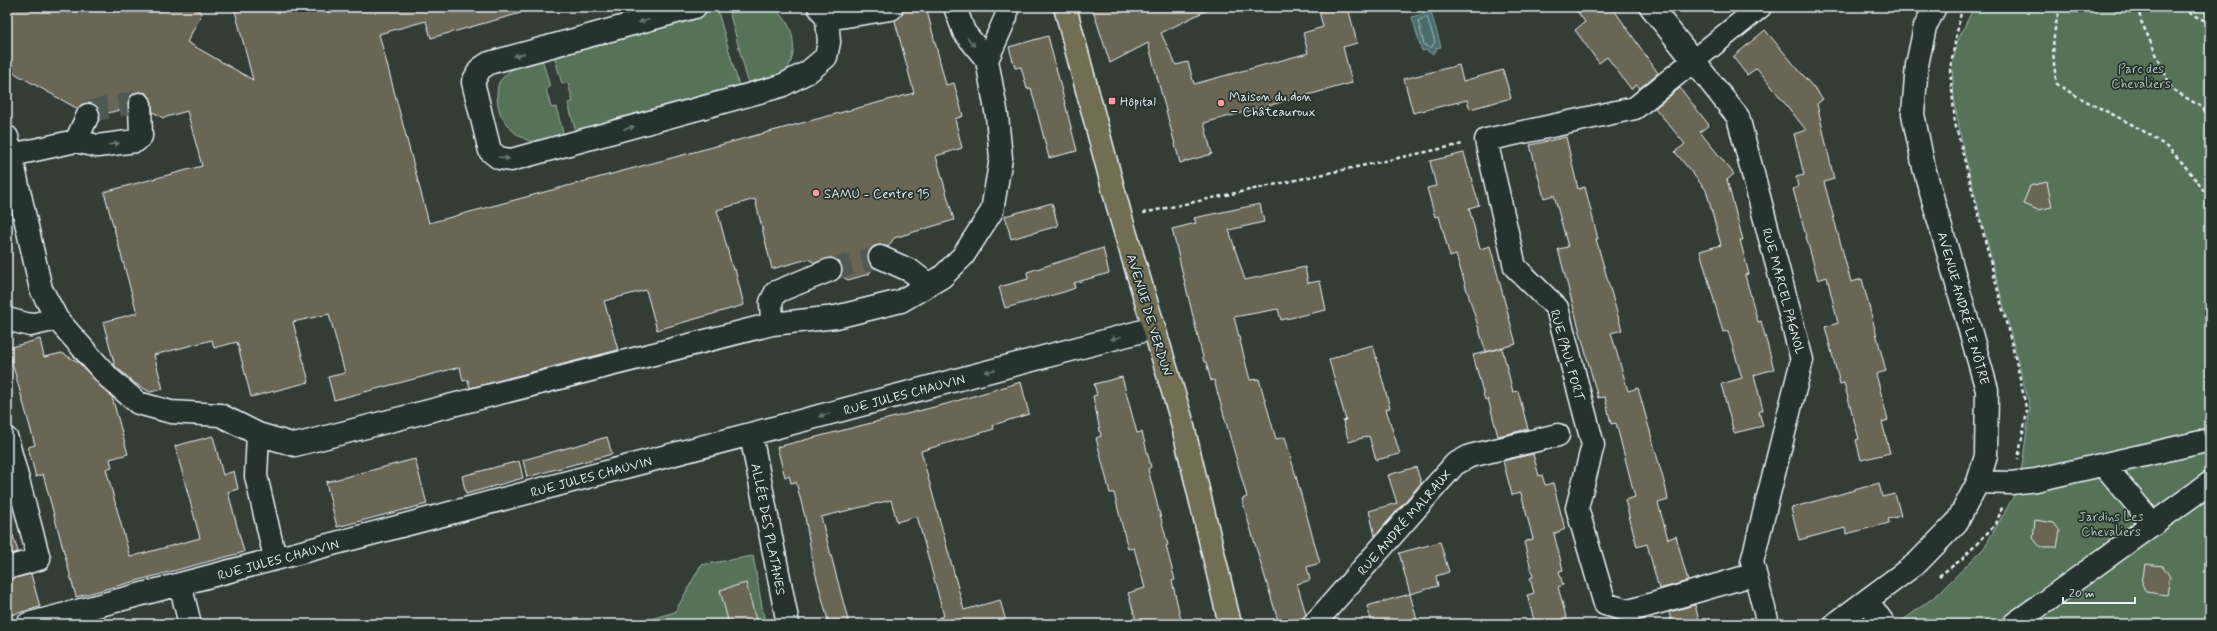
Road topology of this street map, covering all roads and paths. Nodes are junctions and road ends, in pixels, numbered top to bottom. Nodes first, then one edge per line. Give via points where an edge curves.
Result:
1 (695, 7) edge
2 (955, 7) edge
3 (1007, 7) edge
4 (1065, 7) edge
5 (1651, 7) edge
6 (1760, 7) edge
7 (1935, 7) edge
8 (2062, 7) edge
9 (2138, 7) edge
10 (2184, 7) edge
11 (891, 9) dead end
12 (823, 13) edge
13 (2210, 23) edge
14 (988, 60) junction
15 (1692, 61) junction
16 (140, 104) dead end
17 (88, 115) tunnel mouth
18 (2210, 122) edge
19 (1486, 140) junction
20 (76, 141) junction
21 (8, 149) edge
22 (2210, 199) edge
23 (1121, 218) junction
24 (880, 257) tunnel mouth
25 (830, 270) tunnel mouth
26 (929, 285) junction
27 (7, 319) edge
28 (57, 319) junction
29 (772, 324) junction
30 (1154, 328) junction
31 (258, 434) junction
32 (750, 434) junction
33 (1558, 435) dead end
34 (7, 439) edge
35 (2210, 440) edge
36 (2104, 465) junction
37 (1978, 482) junction
38 (2210, 483) edge
39 (2153, 524) junction
40 (275, 558) junction
41 (7, 568) edge
42 (1755, 574) junction
43 (180, 584) junction
44 (1867, 600) junction
45 (92, 616) edge
46 (1814, 618) dead end
47 (28, 624) edge
48 (190, 624) edge
49 (788, 624) edge
50 (1230, 624) edge
51 (1314, 624) edge
52 (1768, 624) edge
53 (1808, 624) edge
54 (1835, 624) edge
55 (1884, 624) edge
56 (2014, 624) edge

1 -> 12 street via 484,66 472,82 490,151 499,158 511,160 781,86 808,72 826,57 829,42
2 -> 14 street via 964,32
3 - 14 street via 1006,17
4 - 23 main road, AVENUE DE VERDUN
5 - 15 street, RUE MARCEL PAGNOL
6 - 15 street
7 - 37 street, AVENUE ANDRÉ LE NÔTRE via 1925,27 1917,65 1913,114 1924,168 1987,390 1986,456
8 - 22 path via 2057,17 2052,49 2057,84 2119,118 2169,150
9 - 18 path via 2141,21 2172,89 2203,108
10 - 13 path via 2190,14
11 - 12 street
14 - 26 street via 1001,158 992,211 963,256 942,277
15 - 19 street via 1635,108
15 - 42 street, RUE MARCEL PAGNOL via 1738,118 1802,360 1752,562
20 -> 16 street via 97,146 136,141 141,136
17 - 20 street
19 - 23 path
19 - 42 street, RUE PAUL FORT via 1515,267 1557,308 1593,445 1577,508 1605,604 1629,611
20 - 21 street
21 - 28 street via 41,289
23 - 30 main road, AVENUE DE VERDUN
24 - 26 street via 911,271
25 - 29 street via 776,292 771,302
26 - 29 street via 901,301 836,318
27 - 28 street via 30,325
28 - 31 street via 109,378 138,403 171,412 220,415
29 - 31 street via 295,445
30 -> 32 street, RUE JULES CHAUVIN
30 - 50 main road, AVENUE DE VERDUN via 1181,418
31 - 40 street via 256,476
32 - 40 street, RUE JULES CHAUVIN
32 - 49 street, ALLÉE DES PLATANES
33 - 51 street, RUE ANDRÉ MALRAUX via 1470,456 1455,464
34 - 41 street via 39,559
35 - 36 street
36 - 37 street via 2036,480 2010,483
36 - 39 street
37 - 44 street, AVENUE ANDRÉ LE NÔTRE via 1957,522 1918,562
38 - 39 street
39 - 56 street
40 - 43 street, RUE JULES CHAUVIN
42 - 52 street, RUE MARCEL PAGNOL
43 - 45 street, RUE JULES CHAUVIN
43 - 48 street
44 - 54 street, AVENUE ANDRÉ LE NÔTRE
44 - 55 street
45 - 47 street, RUE JULES CHAUVIN
46 - 53 path

